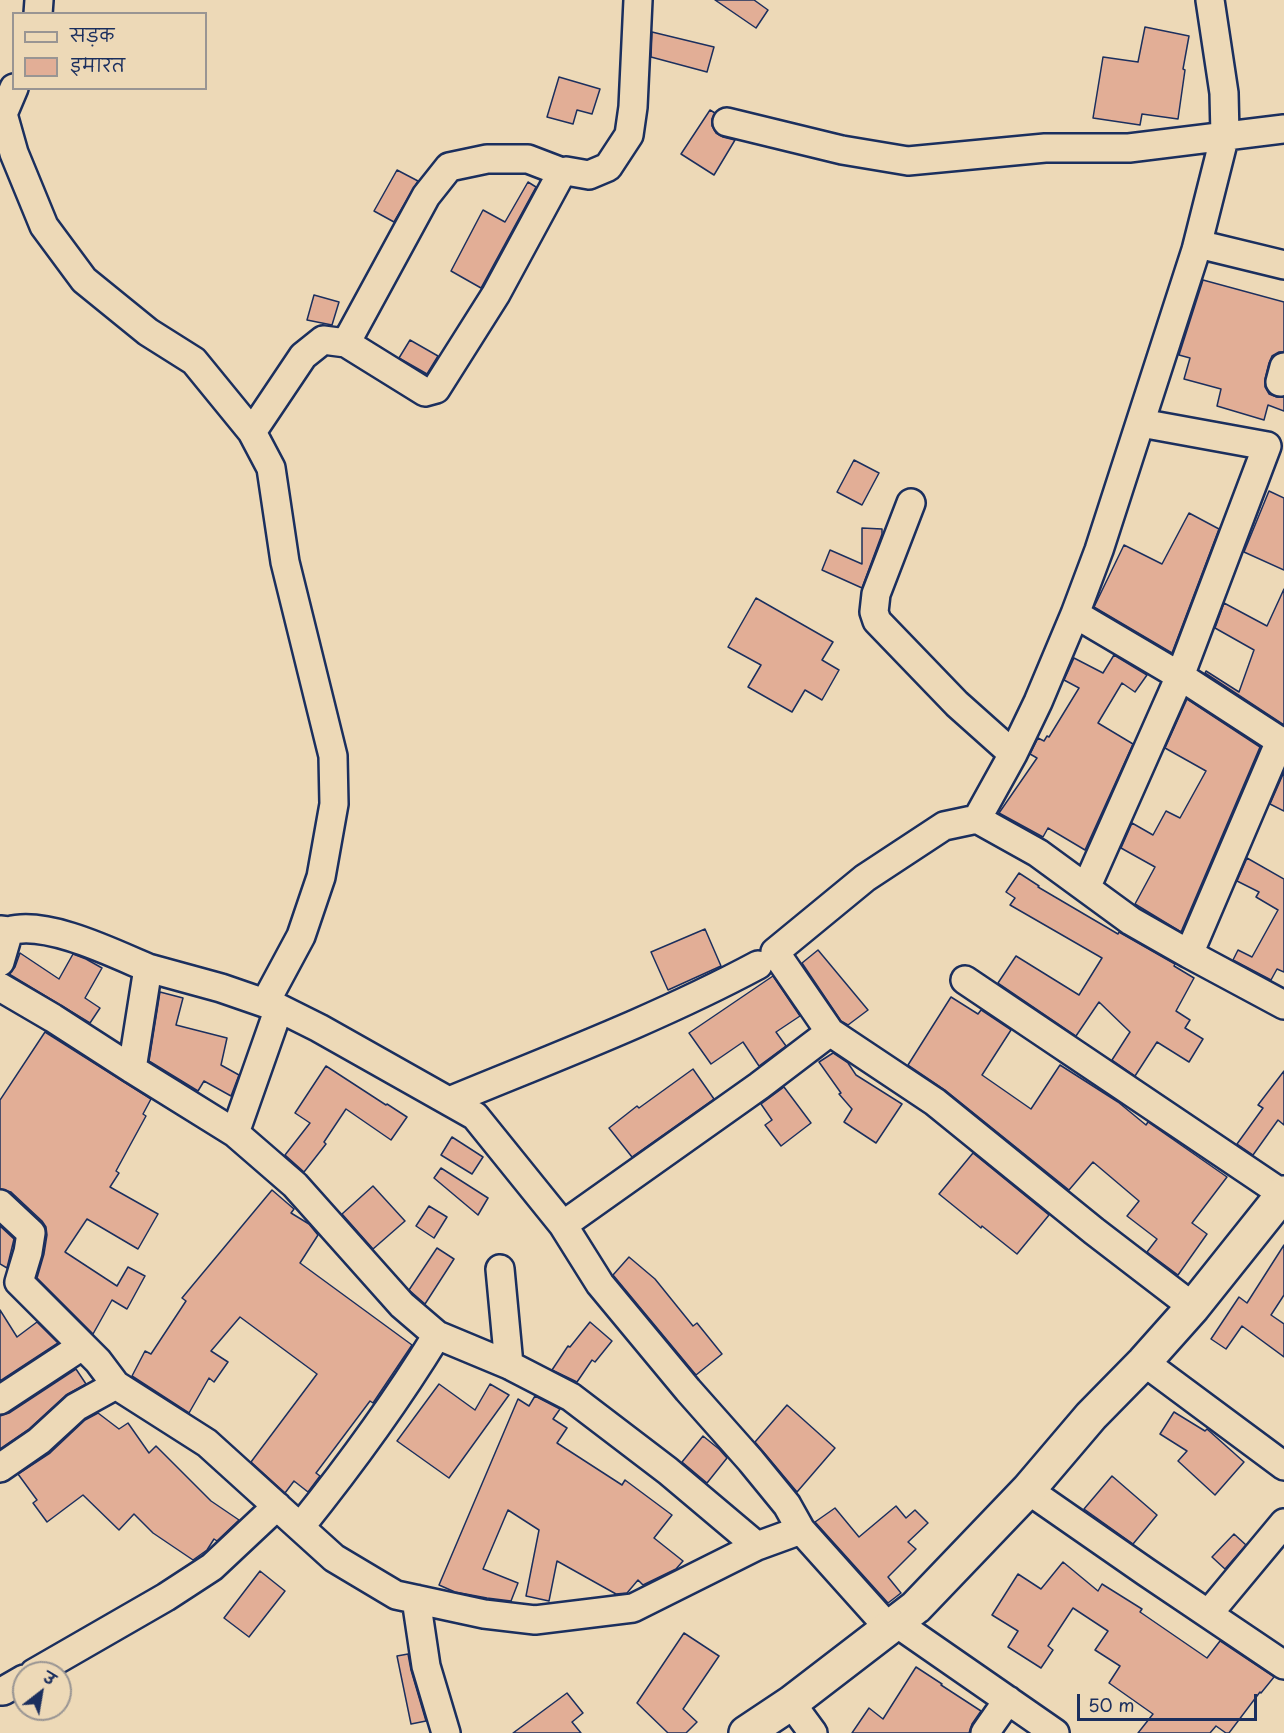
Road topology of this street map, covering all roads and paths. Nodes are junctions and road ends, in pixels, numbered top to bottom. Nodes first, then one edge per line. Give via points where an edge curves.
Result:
1 (638, 0) edge
2 (1210, 0) edge
3 (13, 90) edge
4 (1, 112) edge
5 (727, 122) dead end
6 (1284, 129) edge
7 (1225, 135) junction
8 (562, 172) junction
9 (1198, 244) junction
10 (1284, 265) edge
11 (346, 343) junction
12 (1141, 423) junction
13 (252, 432) junction
14 (911, 503) dead end
15 (1075, 614) junction
16 (1180, 676) junction
17 (1283, 738) edge
18 (1013, 754) junction
19 (976, 819) junction
20 (1086, 888) junction
21 (4, 931) edge
22 (1189, 954) junction
23 (0, 962) edge
24 (758, 965) dead end
25 (148, 968) junction
26 (965, 980) dead end
27 (0, 987) edge
28 (272, 1005) junction
29 (1284, 1005) edge
30 (830, 1032) junction
31 (132, 1069) junction
32 (449, 1101) junction
33 (235, 1133) junction
34 (1283, 1194) edge
35 (0, 1204) edge
36 (563, 1225) junction
37 (500, 1269) dead end
38 (1193, 1307) junction
39 (436, 1335) junction
40 (82, 1346) junction
41 (1144, 1362) junction
42 (509, 1365) junction
43 (116, 1385) junction
44 (0, 1400) edge
45 (1284, 1466) edge
46 (0, 1468) edge
47 (1028, 1490) junction
48 (277, 1506) junction
49 (1284, 1523) edge
50 (301, 1526) junction
51 (801, 1530) junction
52 (757, 1546) junction
53 (416, 1599) junction
54 (1209, 1613) junction
55 (892, 1625) junction
56 (55, 1661) edge
57 (1284, 1665) edge
58 (1008, 1700) junction
59 (791, 1703) junction
60 (446, 1733) edge
61 (746, 1733) edge
62 (813, 1733) edge
63 (985, 1733) edge
64 (1055, 1733) edge

1 - 8 street via 629,135 608,167 589,174
2 - 7 street via 1224,93
3 - 4 street
4 - 13 street via 44,226 84,280 148,332 194,361
5 - 7 street via 842,150 908,161 1045,148 1129,148
6 - 7 street
7 - 9 street
8 - 11 street via 528,159 488,159 449,167 426,195
8 - 11 street via 496,294 436,389 425,392
9 - 10 street
9 - 12 street
11 - 13 street via 324,340 303,356
12 - 15 street
12 - 16 street via 1267,446
13 - 28 street via 271,468 285,562 333,756 334,804 321,877
14 - 18 street via 876,594 877,621 957,704
15 - 16 street
15 - 18 street
16 - 17 street
16 - 20 street
17 - 22 street
18 - 19 street
19 - 20 street via 1038,853
19 - 30 street via 944,826 875,871 776,952
20 - 22 street via 1131,921
21 - 23 street
21 - 25 street via 20,928 66,936
22 - 29 street
24 - 32 street via 639,1022
25 - 28 street
25 - 31 street
26 - 34 street
27 - 31 street
28 - 32 street
28 - 33 street
30 - 36 street
30 - 38 street via 935,1102
31 - 33 street
32 - 36 street via 475,1116
33 - 39 street via 295,1185 402,1305
34 - 38 main road
35 - 40 street via 32,1233 19,1282
36 - 51 street via 600,1284 787,1505
37 - 42 street
38 - 41 main road
39 - 42 street
39 - 50 street via 346,1470
40 - 43 street
40 - 44 street
41 - 45 street
41 - 47 main road via 1091,1416
42 - 52 street via 571,1397
43 - 46 street via 76,1407 39,1441
43 - 48 street via 207,1443
47 - 54 street
47 - 55 main road via 916,1607
48 - 50 street
48 - 56 street via 212,1567
49 - 54 street
50 - 53 street via 334,1558 396,1595
51 - 52 street
51 - 55 street
52 - 53 street via 633,1608 535,1620
53 - 60 street via 426,1666
54 - 57 street
55 - 58 street
55 - 59 main road
58 - 63 street
58 - 64 street
59 - 61 main road
59 - 62 street

